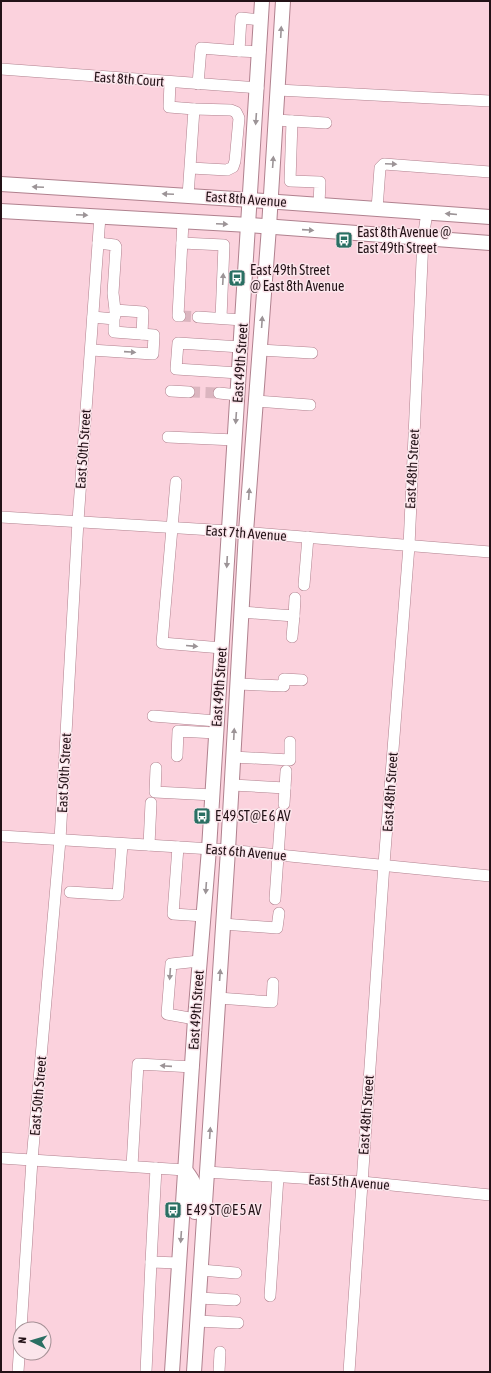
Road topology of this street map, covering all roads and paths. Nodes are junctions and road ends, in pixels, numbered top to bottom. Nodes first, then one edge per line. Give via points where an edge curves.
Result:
1 (262, 1) edge
2 (283, 1) edge
3 (261, 20) junction
4 (239, 51) junction
5 (260, 52) junction
6 (1, 69) edge
7 (170, 82) junction
8 (198, 84) junction
9 (258, 88) junction
10 (278, 90) junction
11 (490, 101) edge
12 (194, 109) junction
13 (276, 120) junction
14 (292, 121) junction
15 (326, 123) dead end
16 (190, 168) junction
17 (490, 172) edge
18 (1, 184) edge
19 (188, 196) junction
20 (251, 200) junction
21 (271, 201) junction
22 (319, 204) junction
23 (377, 209) junction
24 (1, 210) edge
25 (427, 212) junction
26 (100, 216) junction
27 (490, 217) edge
28 (183, 222) junction
29 (249, 225) junction
30 (269, 227) junction
31 (423, 239) junction
32 (98, 243) junction
33 (182, 243) junction
34 (490, 243) edge
35 (96, 271) junction
36 (115, 272) junction
37 (115, 314) junction
38 (180, 316) dead end
39 (93, 317) junction
40 (198, 317) tunnel mouth
41 (221, 318) junction
42 (243, 320) junction
43 (142, 334) junction
44 (241, 347) junction
45 (91, 350) junction
46 (260, 350) junction
47 (312, 353) dead end
48 (239, 373) junction
49 (171, 390) dead end
50 (189, 392) tunnel mouth
51 (219, 393) tunnel mouth
52 (238, 395) junction
53 (256, 401) junction
54 (310, 405) dead end
55 (168, 437) dead end
56 (235, 440) junction
57 (176, 482) dead end
58 (1, 517) edge
59 (78, 521) junction
60 (172, 528) junction
61 (229, 531) junction
62 (246, 532) junction
63 (308, 537) junction
64 (409, 546) junction
65 (490, 552) edge
66 (304, 585) dead end
67 (295, 598) dead end
68 (241, 612) junction
69 (294, 616) junction
70 (292, 637) dead end
71 (222, 648) junction
72 (302, 680) dead end
73 (237, 684) junction
74 (153, 716) dead end
75 (217, 727) junction
76 (290, 742) dead end
77 (177, 756) dead end
78 (233, 757) junction
79 (156, 768) dead end
80 (286, 771) dead end
81 (232, 785) junction
82 (285, 788) junction
83 (212, 794) junction
84 (151, 803) dead end
85 (1, 836) edge
86 (60, 840) junction
87 (122, 844) junction
88 (149, 845) junction
89 (178, 847) junction
90 (209, 849) junction
91 (228, 850) junction
92 (279, 855) junction
93 (384, 864) junction
94 (490, 876) edge
95 (70, 892) dead end
96 (276, 899) dead end
97 (279, 913) dead end
98 (204, 916) junction
99 (223, 924) junction
100 (199, 961) junction
101 (273, 983) dead end
102 (218, 998) junction
103 (195, 1020) junction
104 (193, 1067) junction
105 (1, 1158) edge
106 (32, 1160) junction
107 (132, 1166) junction
108 (156, 1168) junction
109 (185, 1170) junction
110 (207, 1172) junction
111 (278, 1177) junction
112 (362, 1182) junction
113 (490, 1195) edge
114 (151, 1262) junction
115 (180, 1263) junction
116 (201, 1265) junction
117 (236, 1273) dead end
118 (270, 1296) dead end
119 (199, 1298) junction
120 (235, 1300) dead end
121 (22, 1321) edge
122 (197, 1321) junction
123 (238, 1323) dead end
124 (220, 1352) dead end
125 (19, 1361) edge
126 (18, 1372) edge
127 (146, 1372) edge
128 (172, 1372) edge
129 (194, 1372) edge
130 (219, 1372) edge
131 (348, 1372) edge

1 - 3 main road, East 49th Street
10 -> 2 main road, East 49th Street
3 - 4 street via 241,18
3 - 5 main road, East 49th Street
4 - 5 street
4 - 8 street via 201,48
5 - 9 main road, East 49th Street
6 - 7 street, East 8th Court
7 - 8 street, East 8th Court
7 - 12 street via 169,107
8 - 9 street, East 8th Court
9 -> 20 main road, East 49th Street
10 - 11 street
10 - 13 main road, East 49th Street
12 - 16 street
12 - 16 street via 231,110 236,112 238,118 233,167 227,170
13 - 14 street
21 -> 13 main road, East 49th Street
14 - 15 street
14 - 22 street via 290,181 320,182
16 - 19 street
23 -> 17 street via 380,168 384,164
19 -> 18 main road, East 8th Avenue
19 - 20 main road, East 8th Avenue
20 - 21 main road, East 8th Avenue
20 - 29 main road, East 49th Street
21 - 22 main road, East 8th Avenue
21 - 30 main road, East 49th Street
22 - 23 main road, East 8th Avenue
23 - 25 main road, East 8th Avenue
24 -> 26 main road, East 8th Avenue
27 -> 25 main road, East 8th Avenue
25 - 31 street, East 48th Street
26 - 28 main road, East 8th Avenue
26 - 32 street, East 50th Street
28 -> 29 main road, East 8th Avenue
28 - 33 street
29 - 30 main road, East 8th Avenue
29 - 42 main road, East 49th Street
30 -> 31 main road, East 8th Avenue
46 -> 30 main road, East 49th Street
31 - 34 main road, East 8th Avenue
31 - 64 street, East 48th Street
32 - 35 street, East 50th Street
32 - 36 street via 115,245
33 - 38 street
41 -> 33 street via 224,245
35 - 36 street
35 - 39 street, East 50th Street
36 - 37 street
37 - 39 street
37 - 43 street via 114,332
37 - 43 street via 143,312
39 - 45 street, East 50th Street
40 - 41 street
41 - 42 street
42 - 44 main road, East 49th Street
45 -> 43 street via 153,354 154,335
44 - 48 main road, East 49th Street
44 - 48 street via 178,343 176,369
45 - 59 street, East 50th Street
46 - 47 street
46 - 53 main road, East 49th Street
48 - 52 main road, East 49th Street
49 - 50 street
51 - 52 street
52 -> 56 main road, East 49th Street
53 - 54 street
62 -> 53 main road, East 49th Street
55 - 56 street
56 - 61 main road, East 49th Street
57 - 60 street
58 - 59 street, East 7th Avenue
59 - 60 street, East 7th Avenue
59 - 86 street, East 50th Street
60 - 61 street, East 7th Avenue
60 -> 71 street via 162,644
61 - 62 street, East 7th Avenue
61 -> 71 main road, East 49th Street
62 - 63 street, East 7th Avenue
62 - 68 main road, East 49th Street
63 - 64 street, East 7th Avenue
63 - 66 street
64 - 65 street, East 7th Avenue
64 - 93 street, East 48th Street
67 - 69 street
68 - 69 street
68 - 73 main road, East 49th Street
69 - 70 street
71 - 75 main road, East 49th Street
72 - 73 street via 284,679 284,686
78 -> 73 main road, East 49th Street
74 - 75 street
75 - 77 street via 178,731
75 - 83 main road, East 49th Street
76 - 78 street via 290,760
78 - 81 main road, East 49th Street
79 - 83 street via 155,792
80 - 82 street
81 - 82 street
81 - 91 main road, East 49th Street
82 - 92 street
83 - 90 main road, East 49th Street
84 - 88 street
85 - 86 street, East 6th Avenue
86 - 87 street, East 6th Avenue
86 - 106 street, East 50th Street
87 - 88 street, East 6th Avenue
87 - 95 street via 118,895
88 - 89 street, East 6th Avenue
89 - 90 street, East 6th Avenue
89 - 98 street via 173,914
90 - 91 street, East 6th Avenue
90 -> 98 main road, East 49th Street
91 - 92 street, East 6th Avenue
91 - 99 main road, East 49th Street
92 - 93 street, East 6th Avenue
92 - 96 street
93 - 94 street, East 6th Avenue
93 - 112 street, East 48th Street
97 - 99 street via 278,928
98 - 100 main road, East 49th Street
102 -> 99 main road, East 49th Street
100 - 103 main road, East 49th Street
100 -> 103 street via 171,964 167,1007 167,1014
101 - 102 street via 272,1002
110 -> 102 main road, East 49th Street
103 - 104 main road, East 49th Street
104 -> 107 street via 138,1064
104 - 109 main road, East 49th Street
104 - 110 main road via 198,1081 194,1155
105 - 106 street
106 - 107 street
106 - 121 street, East 50th Street
107 - 108 street
108 - 109 street
108 - 114 street
109 -> 115 main road, East 49th Street
109 - 116 main road via 196,1186 194,1239
110 - 111 street, East 5th Avenue
110 - 116 main road, East 49th Street
111 - 112 street, East 5th Avenue
111 - 118 street
112 - 113 street, East 5th Avenue
112 - 131 street, East 48th Street
114 - 115 street
114 - 127 street
115 - 128 main road, East 49th Street
116 - 117 street
116 - 119 main road, East 49th Street
119 - 120 street
119 - 122 main road, East 49th Street
122 - 123 street
122 - 129 main road, East 49th Street
124 - 130 street
125 - 126 street

